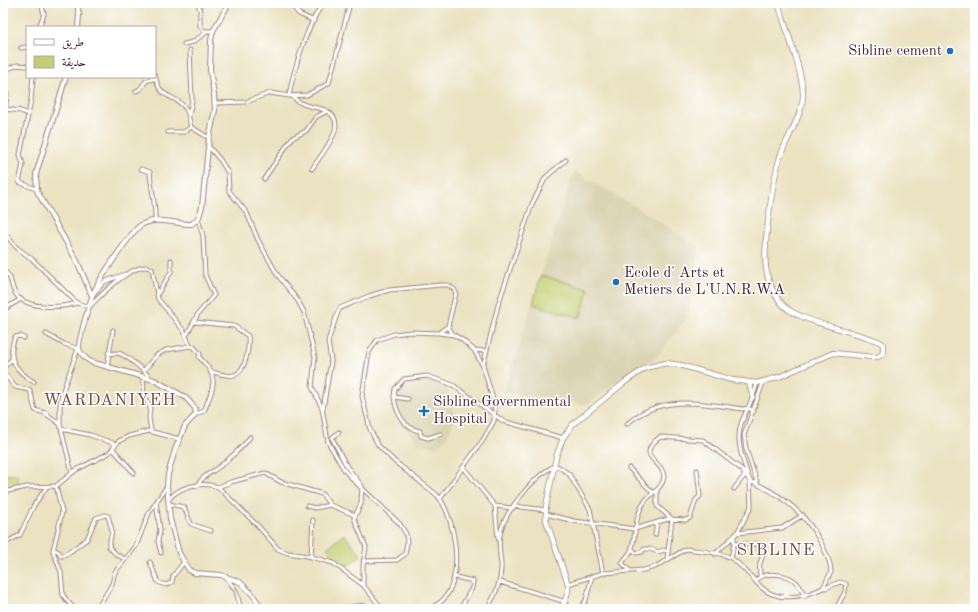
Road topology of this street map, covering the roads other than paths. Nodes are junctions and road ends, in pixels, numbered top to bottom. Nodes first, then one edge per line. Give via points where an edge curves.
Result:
1 (41, 3) edge
2 (77, 3) edge
3 (198, 3) edge
4 (229, 3) edge
5 (290, 3) edge
6 (324, 3) edge
7 (350, 3) edge
8 (778, 3) edge
9 (314, 21) junction
10 (40, 26) edge
11 (78, 26) edge
12 (211, 31) junction
13 (184, 44) dead end
14 (26, 47) edge
15 (21, 48) dead end
16 (190, 50) dead end
17 (26, 66) edge
18 (3, 71) edge
19 (33, 78) edge
20 (66, 78) edge
21 (151, 78) edge
22 (156, 78) edge
23 (3, 82) edge
24 (136, 91) dead end
25 (288, 96) junction
26 (293, 97) junction
27 (215, 103) junction
28 (5, 109) junction
29 (327, 111) junction
30 (28, 114) junction
31 (189, 116) junction
32 (191, 127) junction
33 (3, 130) edge
34 (168, 132) dead end
35 (209, 138) junction
36 (209, 147) junction
37 (566, 160) dead end
38 (141, 169) dead end
39 (312, 169) dead end
40 (264, 179) dead end
41 (36, 189) junction
42 (198, 219) junction
43 (155, 221) junction
44 (3, 231) edge
45 (171, 260) dead end
46 (3, 270) edge
47 (127, 274) junction
48 (158, 293) junction
49 (92, 296) junction
50 (21, 299) junction
51 (77, 303) junction
52 (89, 307) junction
53 (3, 310) edge
54 (195, 322) junction
55 (448, 326) junction
56 (113, 330) dead end
57 (439, 333) junction
58 (46, 334) dead end
59 (454, 335) junction
60 (186, 336) junction
61 (24, 338) dead end
62 (190, 346) junction
63 (78, 349) junction
64 (474, 350) junction
65 (486, 351) junction
66 (108, 353) junction
67 (12, 359) junction
68 (483, 366) junction
69 (3, 368) edge
70 (107, 368) junction
71 (144, 370) junction
72 (3, 372) edge
73 (212, 372) junction
74 (143, 376) junction
75 (150, 379) junction
76 (34, 382) dead end
77 (749, 383) junction
78 (757, 383) junction
79 (764, 383) junction
80 (756, 390) junction
81 (761, 391) junction
82 (394, 397) junction
83 (753, 397) junction
84 (408, 399) dead end
85 (748, 408) junction
86 (323, 411) junction
87 (754, 411) junction
88 (196, 414) junction
89 (495, 416) junction
90 (60, 424) junction
91 (627, 424) dead end
92 (61, 429) junction
93 (151, 431) junction
94 (339, 432) dead end
95 (739, 433) junction
96 (441, 434) dead end
97 (744, 434) junction
98 (250, 437) dead end
99 (563, 438) junction
100 (179, 439) junction
101 (116, 444) junction
102 (746, 449) junction
103 (113, 450) junction
104 (740, 450) junction
105 (742, 456) junction
106 (554, 466) junction
107 (737, 466) junction
108 (751, 466) junction
109 (463, 467) junction
110 (629, 468) dead end
111 (746, 468) junction
112 (697, 470) dead end
113 (72, 473) junction
114 (134, 473) dead end
115 (745, 475) junction
116 (750, 481) junction
117 (758, 485) junction
118 (56, 486) junction
119 (167, 486) junction
120 (197, 486) junction
121 (46, 488) junction
122 (218, 488) junction
123 (363, 489) junction
124 (734, 489) dead end
125 (657, 490) junction
126 (3, 492) edge
127 (653, 493) junction
128 (440, 499) junction
129 (169, 501) junction
130 (156, 502) junction
131 (330, 505) junction
132 (307, 506) dead end
133 (495, 506) junction
134 (514, 507) junction
135 (546, 512) junction
136 (355, 515) junction
137 (803, 515) junction
138 (672, 519) junction
139 (313, 520) dead end
140 (657, 523) junction
141 (593, 524) junction
142 (634, 529) junction
143 (211, 531) dead end
144 (735, 534) junction
145 (655, 535) dead end
146 (499, 540) junction
147 (3, 544) edge
148 (734, 544) junction
149 (53, 549) junction
150 (632, 549) junction
151 (668, 552) junction
152 (161, 553) dead end
153 (715, 554) junction
154 (311, 557) junction
155 (731, 558) junction
156 (124, 559) junction
157 (667, 560) junction
158 (363, 561) junction
159 (150, 562) dead end
160 (184, 562) junction
161 (629, 570) junction
162 (603, 573) junction
163 (226, 576) junction
164 (592, 576) junction
165 (455, 577) junction
166 (760, 577) junction
167 (755, 581) junction
168 (500, 582) junction
169 (568, 584) junction
170 (363, 586) junction
171 (823, 588) junction
172 (805, 596) junction
173 (566, 602) junction
174 (75, 609) edge
175 (97, 609) edge
176 (241, 609) edge
177 (262, 609) edge
178 (335, 609) edge
179 (376, 609) edge
180 (384, 609) edge
181 (425, 609) edge
182 (460, 609) edge
183 (487, 609) edge
184 (560, 609) edge
185 (580, 609) edge
186 (836, 609) edge

1 - 10 street via 44,14
2 - 11 street
3 - 12 street via 200,26 204,31
4 - 12 street
5 - 9 street via 299,14
6 - 9 street
7 - 26 street via 328,83 312,94
8 - 79 main road via 803,96 775,180 765,260 769,280 778,299 789,310 802,317 878,340 884,347 878,357 833,353
9 - 25 street via 294,69
12 - 13 street via 193,42
12 - 27 street via 210,70
14 - 15 street
16 - 31 street via 192,100
17 - 18 street via 17,65
19 - 30 street
20 - 41 street via 36,174
21 - 24 street
22 - 31 street via 162,93 181,104
23 - 28 street via 6,93
25 - 26 street
25 - 27 street via 267,94 246,102
26 - 29 street via 298,102
27 - 35 street
28 - 30 street
28 - 33 street
29 - 39 street via 338,125
29 - 40 street via 316,116 306,131 292,138
30 - 41 street via 20,155 23,164 20,182
31 - 32 street
32 - 34 street via 184,132
32 - 35 street
35 - 36 street
36 - 42 street via 202,207
36 - 86 street via 228,173 229,191 247,213 258,240 277,274 304,312 314,356 312,387
37 - 65 street via 543,182 532,204 501,295
38 - 43 street via 150,172 152,197 156,204
41 - 49 street via 77,261
42 - 43 street via 189,224
42 - 54 street via 203,236 205,275 214,295
43 - 49 street via 143,224 132,233
44 - 51 street via 16,247
45 - 48 street via 171,272
46 - 50 street via 10,276 14,291
47 - 48 street via 143,267 150,268 154,271
47 - 49 street via 104,282
47 - 52 street
48 - 60 street via 158,299
49 - 52 street
50 - 51 street via 55,308
50 - 53 street
51 - 52 street
52 - 63 street
54 - 60 street
54 - 73 street via 234,326 248,336 246,359 236,374
55 - 57 street
55 - 59 street
55 - 86 street via 456,293 448,285 394,289 343,305 328,341 331,361
56 - 66 street
57 - 59 street
57 - 128 street via 399,333 375,342 369,352 362,396 370,429 378,445
58 - 63 street
59 - 64 street
60 - 62 street
61 - 67 street via 15,337 12,344
62 - 71 street via 166,350 157,355
62 - 73 street via 200,354 198,357
63 - 70 street via 91,362
63 - 90 street via 62,393
64 - 65 street
64 - 68 street
65 - 68 street
66 - 70 street
66 - 71 street via 120,354
67 - 69 street
67 - 76 street via 15,366
68 - 89 street
70 - 74 street
71 - 75 street
72 - 90 street via 15,387 30,390 35,410 45,413
73 - 88 street via 212,391 204,410
74 - 75 street
74 - 93 street via 144,396 150,407
75 - 88 street via 185,397 195,408
77 - 78 main road
77 - 83 main road
77 - 99 main road via 672,364 654,365 645,368 594,406 573,424
78 - 79 main road
78 - 80 street
79 - 81 street
80 - 81 street
80 - 83 street
81 - 87 street
82 - 84 street
82 - 89 street via 395,389 404,379 427,376 454,385
82 - 96 street via 401,418 410,428 420,431 421,436 428,438
83 - 85 street
85 - 87 street
85 - 91 street via 682,402 658,408
85 - 95 street
86 - 123 street via 329,446 345,471
87 - 97 street
88 - 100 street via 185,426
89 - 99 street via 507,423
89 - 109 street via 484,440
90 - 92 street
92 - 101 street
92 - 113 street
93 - 100 street
93 - 101 street via 129,436
94 - 123 street via 332,438
95 - 97 street
95 - 104 street
97 - 102 street
98 - 120 street via 217,469 203,477
99 - 106 main road
100 - 119 street
101 - 103 street
102 - 104 street
102 - 108 street
103 - 113 street
103 - 114 street
104 - 105 street
105 - 107 street
105 - 111 street
106 - 134 street via 540,476
106 - 135 main road
106 - 141 street via 569,474 590,510
107 - 111 street
107 - 115 street
107 - 125 street via 703,440 660,437 650,446 649,452 664,476
108 - 111 street
108 - 117 street
109 - 128 street
109 - 133 street
110 - 127 street
111 - 116 street
112 - 138 street via 700,496 690,518
113 - 118 street
115 - 116 street
115 - 124 street
116 - 117 street
116 - 144 street via 751,507
117 - 137 street via 794,506
118 - 121 street
118 - 149 street via 62,512
119 - 129 street
119 - 130 street
120 - 122 street
120 - 129 street via 181,489
121 - 126 street via 27,487
121 - 147 street via 34,505 20,535
122 - 131 street via 263,472 281,482 322,494
122 - 154 street via 278,549
123 - 136 street via 360,508
123 - 158 street via 400,524 408,544 405,554 397,560
125 - 127 street
125 - 138 street via 657,506
127 - 142 street via 641,509
128 - 165 street via 453,540
129 - 143 street via 184,507 191,524
129 - 160 street via 174,534
130 - 152 street
130 - 156 street via 136,546
131 - 132 street via 315,508
131 - 136 street
133 - 134 street
133 - 146 street
134 - 135 street
134 - 146 street via 503,525
135 - 141 street
135 - 169 main road via 548,529
136 - 158 street via 356,525 366,547
137 - 144 street via 782,528
137 - 171 street via 830,564 831,572
138 - 140 street
138 - 151 street
139 - 154 street
140 - 142 street
140 - 145 street
141 - 142 street
141 - 162 street
142 - 150 street
144 - 148 street
144 - 153 street
146 - 168 street
148 - 155 street
148 - 166 street via 759,544 762,547 764,555 760,565
149 - 156 street via 62,556 68,553 87,539 98,516 105,515 108,516 112,530 109,547
149 - 174 street via 62,575 63,595
150 - 151 street via 636,553 648,548
150 - 161 street via 622,563
151 - 157 street
153 - 155 street
153 - 157 street via 686,549
154 - 170 street via 333,563
155 - 167 street
156 - 175 street
157 - 161 street via 644,570
158 - 170 street
159 - 160 street via 158,582 166,585 172,582 173,576
160 - 163 street via 189,570 198,574
161 - 162 street
162 - 164 street
163 - 176 street via 236,591
163 - 177 street via 243,585
164 - 169 street
164 - 185 street via 588,595
165 - 181 street via 442,601
165 - 182 street via 473,581 472,588
166 - 167 street
166 - 172 street via 773,574 790,578 797,583
167 - 172 street via 769,593
168 - 173 street
168 - 183 street
169 - 173 main road
170 - 180 street
171 - 172 street
171 - 186 street via 840,582 846,584 845,592
173 - 184 main road
178 - 179 street via 355,606

